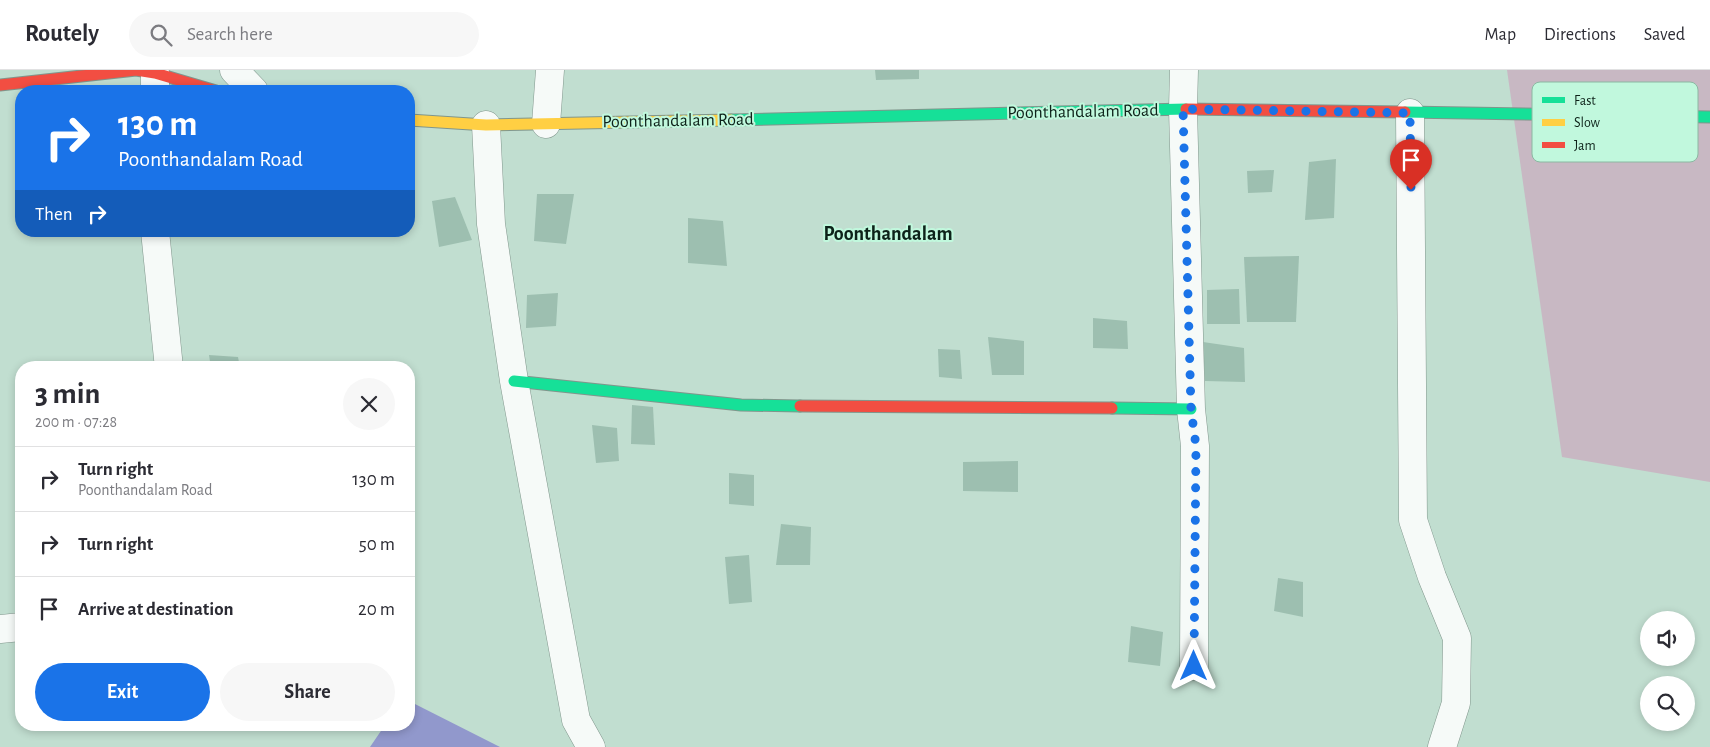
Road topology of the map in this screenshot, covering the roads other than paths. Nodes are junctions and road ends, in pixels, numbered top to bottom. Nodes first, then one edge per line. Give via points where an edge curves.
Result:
1 (234, 70) edge
2 (550, 70) edge
3 (1184, 70) edge
4 (155, 82) edge
5 (0, 85) edge
6 (175, 85) edge
7 (248, 85) edge
8 (1183, 109) junction
9 (1410, 113) junction
10 (1532, 115) edge
11 (415, 120) edge
12 (546, 124) junction
13 (486, 125) junction
14 (156, 237) edge
15 (169, 361) edge
16 (514, 381) junction
17 (1191, 409) junction
18 (15, 628) edge
19 (0, 629) edge
20 (1194, 666) dead end
21 (591, 747) edge
22 (1442, 747) edge

1 - 7 street
2 - 12 street
3 - 8 street
4 - 5 street via 136,70
4 - 6 street
8 - 9 street, Poonthandalam Road
8 - 12 street, Poonthandalam Road
8 - 17 street
9 - 10 street, Poonthandalam Road
9 - 22 street via 1413,520 1457,638 1456,703
11 - 13 street, Poonthandalam Road
12 - 13 street, Poonthandalam Road
13 - 16 street via 491,224
14 - 15 street
16 - 17 street via 741,405
16 - 21 street via 576,720
17 - 20 street via 1196,446
18 - 19 street

